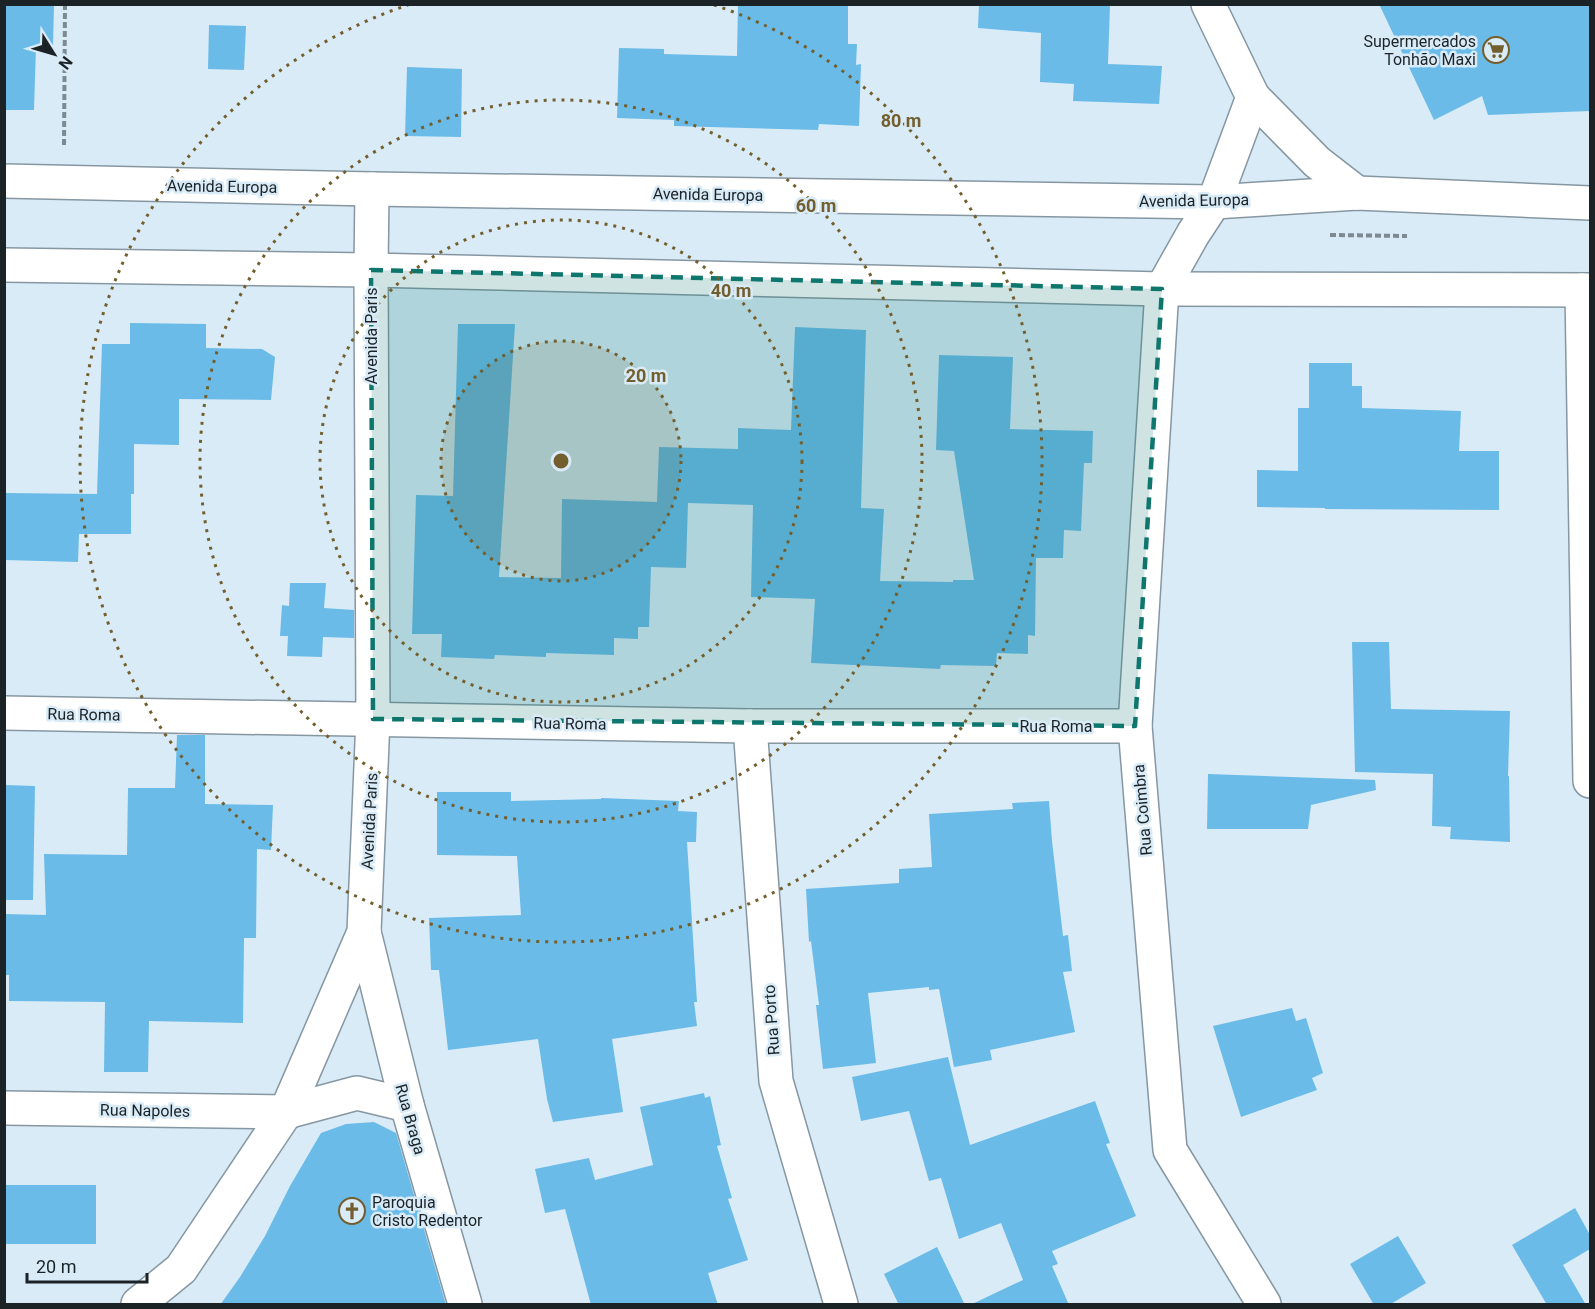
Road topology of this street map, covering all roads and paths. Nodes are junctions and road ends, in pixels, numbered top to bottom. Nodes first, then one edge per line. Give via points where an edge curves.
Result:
1 (65, 4) edge
2 (1209, 4) edge
3 (1253, 97) junction
4 (4, 182) edge
5 (63, 182) junction
6 (372, 189) junction
7 (1358, 193) junction
8 (1214, 202) junction
9 (1590, 203) edge
10 (4, 265) edge
11 (371, 270) junction
12 (1162, 289) junction
13 (1586, 290) edge
14 (4, 713) edge
15 (373, 719) junction
16 (750, 726) junction
17 (1135, 726) junction
18 (1590, 781) edge
19 (364, 932) junction
20 (406, 1106) junction
21 (4, 1108) edge
22 (286, 1112) junction
23 (138, 1305) edge
24 (465, 1305) edge
25 (841, 1305) edge
26 (1264, 1305) edge

1 - 5 path
2 - 3 street
3 - 7 street via 1317,162
3 - 8 street
4 - 5 street, Avenida Europa
5 - 6 street, Avenida Europa
6 - 8 street, Avenida Europa
6 - 11 street, Avenida Paris
7 - 8 street, Avenida Europa
7 - 9 street, Avenida Europa
8 - 12 street
10 - 11 street
11 - 12 street
11 - 15 street, Avenida Paris
12 - 13 street
12 - 17 street, Rua Coimbra
13 - 18 street
14 - 15 street, Rua Roma
15 - 16 street, Rua Roma
15 - 19 street, Avenida Paris
16 - 17 street, Rua Roma
16 - 25 street, Rua Porto via 776,1081
17 - 26 street, Rua Coimbra via 1170,1150
19 - 20 street, Rua Braga
19 - 22 street, Avenida Paris
20 - 22 street, Rua Napoles via 357,1093
20 - 24 street, Rua Braga
21 - 22 street, Rua Napoles
22 - 23 street, Avenida Paris via 181,1269

